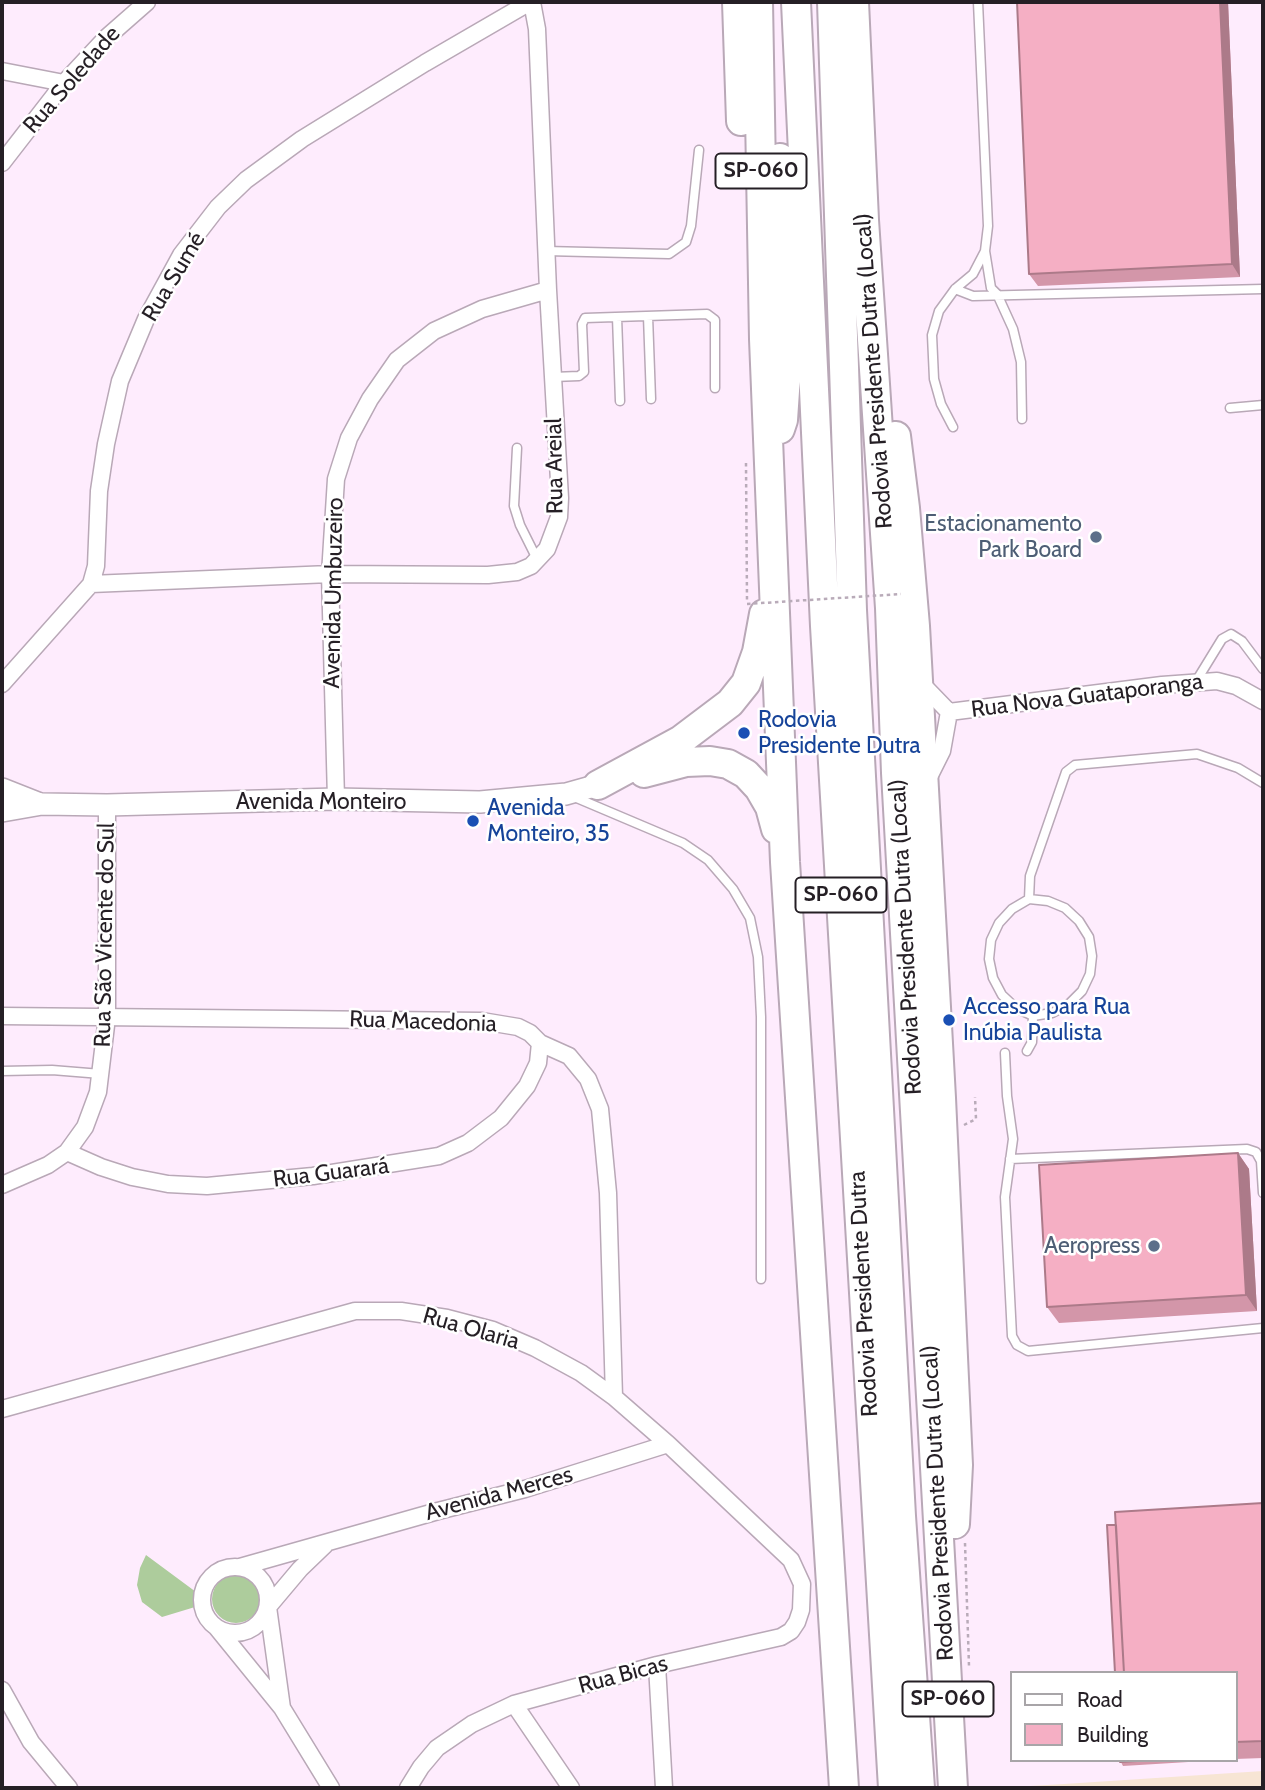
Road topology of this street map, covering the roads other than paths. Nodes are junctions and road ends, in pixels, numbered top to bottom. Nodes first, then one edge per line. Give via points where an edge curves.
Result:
1 (147, 2) edge
2 (531, 2) edge
3 (737, 2) edge
4 (758, 2) edge
5 (775, 2) edge
6 (796, 2) edge
7 (832, 2) edge
8 (854, 2) edge
9 (978, 2) edge
10 (2, 71) edge
11 (64, 83) junction
12 (699, 150) dead end
13 (2, 163) edge
14 (864, 220) junction
15 (546, 251) junction
16 (985, 251) junction
17 (955, 289) junction
18 (1263, 289) edge
19 (548, 290) junction
20 (997, 294) junction
21 (648, 316) junction
22 (617, 317) junction
23 (764, 339) junction
24 (553, 377) junction
25 (715, 388) dead end
26 (651, 398) dead end
27 (620, 401) dead end
28 (1263, 405) edge
29 (1230, 408) dead end
30 (1022, 419) dead end
31 (953, 427) dead end
32 (517, 448) dead end
33 (768, 463) junction
34 (537, 559) junction
35 (772, 567) junction
36 (330, 573) junction
37 (91, 583) junction
38 (1263, 669) edge
39 (918, 681) junction
40 (1195, 682) junction
41 (2, 684) edge
42 (1263, 701) edge
43 (949, 712) junction
44 (1263, 783) edge
45 (598, 785) junction
46 (924, 786) junction
47 (2, 789) edge
48 (566, 794) junction
49 (336, 799) junction
50 (42, 804) junction
51 (107, 805) junction
52 (2, 811) edge
53 (785, 862) junction
54 (1029, 900) junction
55 (2, 1016) edge
56 (1033, 1016) junction
57 (107, 1017) junction
58 (540, 1043) junction
59 (1027, 1051) dead end
60 (1004, 1053) dead end
61 (2, 1071) edge
62 (101, 1074) junction
63 (67, 1152) junction
64 (1010, 1159) junction
65 (2, 1185) edge
66 (1263, 1193) edge
67 (761, 1279) dead end
68 (1263, 1328) edge
69 (614, 1397) junction
70 (2, 1409) edge
71 (668, 1444) junction
72 (329, 1542) junction
73 (791, 1560) joint
74 (240, 1567) junction
75 (268, 1607) junction
76 (944, 1609) junction
77 (216, 1627) junction
78 (657, 1665) junction
79 (2, 1690) edge
80 (514, 1704) junction
81 (282, 1708) junction
82 (843, 1786) edge
83 (69, 1788) edge
84 (331, 1788) edge
85 (408, 1788) edge
86 (571, 1788) edge
87 (664, 1788) edge
88 (893, 1788) edge
89 (920, 1788) edge
90 (953, 1788) edge

1 - 11 street, Rua Soledade
2 - 15 street, Rua Areial via 537,29
2 - 37 street, Rua Sumé via 302,139 218,207 181,255 146,319 120,381 101,479
3 - 23 highway via 743,179
4 - 23 highway, SP-060
5 - 33 highway via 786,376 783,420
6 - 88 highway, Rodovia Presidente Dutra / SP-060 via 825,626
7 - 89 highway, Rodovia Presidente Dutra / SP-060 via 852,610
8 - 14 highway, Rodovia Presidente Dutra (Local) / SP-060
9 - 16 lane via 988,226
10 - 11 street
11 - 13 street, Rua Soledade
12 - 15 lane via 691,226 686,242 669,254
14 - 39 highway via 884,317
14 - 76 highway, Rodovia Presidente Dutra (Local) / SP-060 via 890,608
15 - 19 street, Rua Areial
16 - 17 lane via 973,274
16 - 20 lane via 991,288
17 - 20 lane via 973,296
17 - 31 lane via 939,311 932,335 934,379
18 - 20 lane
19 - 24 street, Rua Areial
19 - 36 street, Avenida Umbuzeiro via 482,309 434,331 397,360 349,438 336,479
20 - 30 lane via 1013,328 1021,362
21 - 22 lane
21 - 25 lane via 712,316
21 - 26 lane
22 - 24 lane via 582,320 584,372
22 - 27 lane
23 - 33 highway, SP-060
24 - 34 street, Rua Areial via 560,508 547,549
28 - 29 lane
32 - 34 lane via 514,506
33 - 35 highway, SP-060
34 - 36 street via 517,572 488,575
35 - 45 highway via 757,652 746,683 730,703 681,740
35 - 53 highway, SP-060
36 - 37 street
36 - 49 street, Avenida Umbuzeiro
37 - 41 street
38 - 40 lane via 1242,641 1231,635 1222,639
39 - 43 street, Rua Nova Guataporanga
39 - 46 highway
40 - 42 street, Rua Nova Guataporanga via 1236,686
40 - 43 street, Rua Nova Guataporanga
43 - 46 street, Rua Nova Guataporanga via 942,751
44 - 54 lane via 1238,768 1198,754 1074,765 1066,772 1030,876
45 - 48 street, Avenida Monteiro
45 - 53 highway via 686,762 727,764 759,788 770,807
46 - 76 highway via 958,1465
47 - 50 street, Avenida Monteiro
48 - 49 street, Avenida Monteiro via 480,802
48 - 67 lane via 683,843 708,860 750,918 758,957 761,1017
49 - 51 street, Avenida Monteiro
50 - 51 street, Avenida Monteiro
50 - 52 street, Avenida Monteiro
51 - 57 street, Rua São Vicente do Sul
53 - 82 highway, SP-060
54 - 56 lane via 999,923 989,959 1002,995
54 - 56 lane via 1065,908 1088,937 1092,956 1082,991 1068,1005
55 - 57 street, Rua Macedonia
56 - 59 lane
57 - 58 street, Rua Macedonia via 482,1021 518,1027
57 - 62 street, Rua São Vicente do Sul
58 - 63 street, Rua Guarará via 538,1063 527,1086 501,1118 468,1143 439,1156 313,1176 207,1186 132,1177
58 - 69 street, Rua Macedonia via 569,1056 588,1079 600,1109 608,1193
60 - 64 lane via 1013,1139
61 - 62 lane
62 - 63 street, Rua São Vicente do Sul via 85,1127
63 - 65 street, Rua São Vicente do Sul
64 - 66 lane via 1247,1149 1256,1152 1261,1161
64 - 68 lane via 1005,1198 1012,1336 1017,1345 1028,1351
69 - 70 street, Rua Olaria via 558,1360 492,1330 447,1318 355,1311
69 - 71 street, Rua Olaria
71 - 72 street, Avenida Merces via 525,1489
71 - 73 street, Rua Olaria
72 - 74 street, Avenida Merces
72 - 75 street, Avenida Merces
73 - 78 street, Rua Bicas via 802,1584 801,1610 791,1631
74 - 75 street via 265,1585
74 - 77 street via 219,1571 204,1587 203,1609
75 - 77 street via 248,1631
75 - 81 street
76 - 90 highway, Rodovia Presidente Dutra (Local) / SP-060
77 - 81 street
78 - 80 street, Rua Bicas
78 - 87 street
79 - 83 street via 31,1742
80 - 85 street, Rua Bicas via 437,1748
80 - 86 street
81 - 84 street

